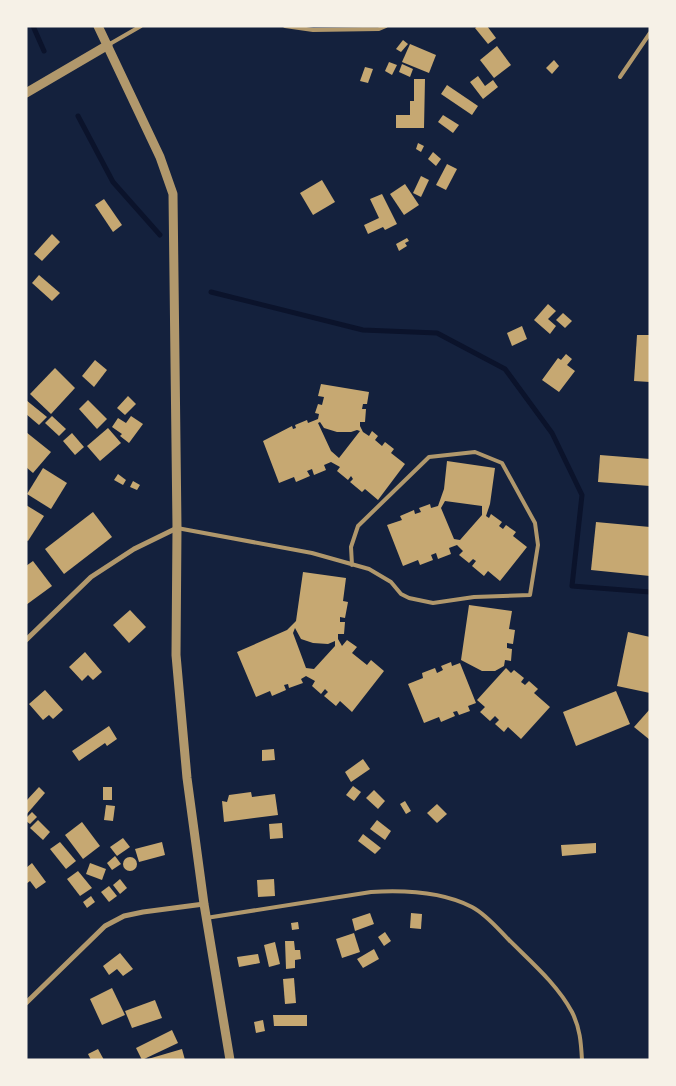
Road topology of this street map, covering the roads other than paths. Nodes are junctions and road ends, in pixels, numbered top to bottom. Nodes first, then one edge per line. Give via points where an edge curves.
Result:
1 (98, 26) edge
2 (141, 26) edge
3 (285, 26) edge
4 (386, 26) edge
5 (650, 33) edge
6 (108, 45) junction
7 (620, 77) dead end
8 (26, 93) edge
9 (177, 528) junction
10 (352, 565) junction
11 (26, 640) edge
12 (204, 904) junction
13 (206, 918) junction
14 (26, 1003) edge
15 (230, 1060) edge
16 (582, 1060) edge

1 - 6 street
2 - 6 lane
3 - 4 lane via 312,30
5 - 7 lane
6 - 8 street
6 - 9 street via 160,157 173,194
9 - 10 lane
9 - 11 street via 134,549 91,577
9 - 12 street via 178,690
10 - 10 lane via 369,569 409,598 433,603 474,597 530,595 538,545 535,523 502,463 475,452 429,457 358,526 351,546
12 - 13 street
12 - 14 street via 124,916 105,926
13 - 15 street
13 - 16 lane via 389,891 429,894 472,907 539,970 572,1012 581,1034

